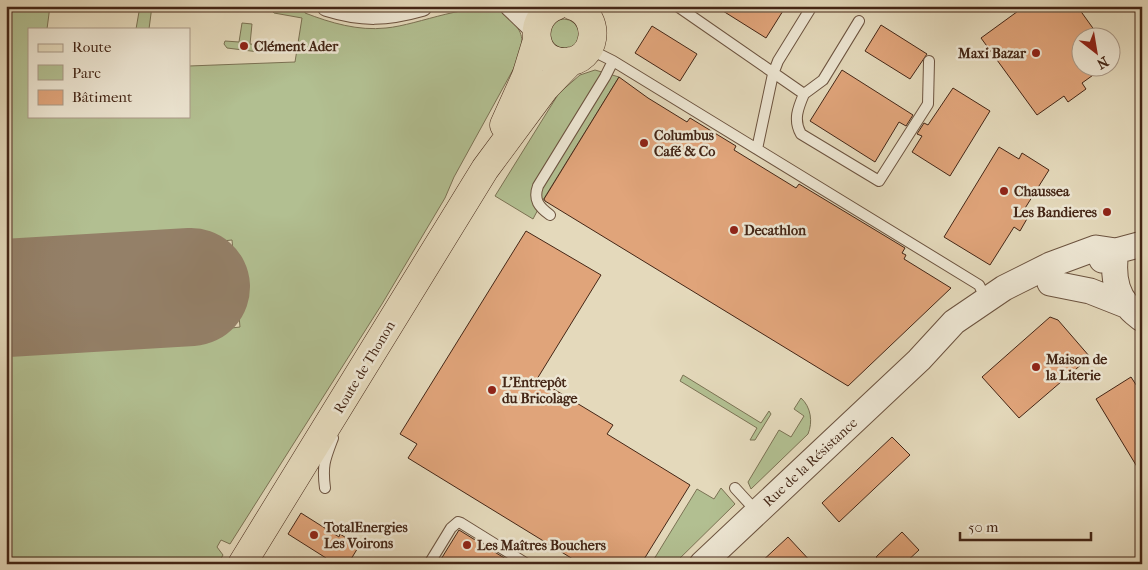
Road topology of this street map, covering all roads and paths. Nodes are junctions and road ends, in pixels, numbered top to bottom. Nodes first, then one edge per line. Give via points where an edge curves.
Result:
1 (327, 6) edge
2 (422, 6) edge
3 (510, 6) edge
4 (555, 6) edge
5 (677, 6) edge
6 (812, 6) edge
7 (860, 21) dead end
8 (585, 29) edge
9 (536, 36) junction
10 (613, 61) junction
11 (929, 61) dead end
12 (773, 74) junction
13 (804, 94) junction
14 (757, 150) junction
15 (485, 169) junction
16 (550, 215) dead end
17 (1142, 244) edge
18 (1116, 251) junction
19 (1050, 283) junction
20 (986, 299) junction
21 (1135, 313) edge
22 (918, 360) junction
23 (361, 372) junction
24 (324, 488) dead end
25 (735, 488) dead end
26 (757, 512) junction
27 (242, 564) edge
28 (429, 564) edge
29 (527, 564) edge
30 (702, 564) edge

1 - 2 street via 359,14 398,13
3 - 9 street
4 - 9 main road, Route de Thonon via 543,14 537,24
5 - 12 lane
6 - 12 lane
7 - 13 lane via 823,80
8 - 9 main road via 562,62 550,58 540,49
8 - 10 lane
8 - 15 main road, Route de Thonon via 551,81
9 - 15 main road, Route de Thonon via 526,76
10 - 14 lane
10 - 16 lane via 538,186 538,204
11 - 13 lane via 928,104 879,181 801,134 796,119
12 - 13 lane
12 - 14 lane
14 - 20 lane via 979,285
15 - 23 main road, Route de Thonon
17 - 18 street, Rue de la Résistance
18 - 19 street, Rue de la Résistance via 1096,265
18 - 20 street, Rue de la Résistance via 1096,248 1081,253 1035,272
18 - 21 street via 1115,280 1120,294
19 - 21 street via 1090,291
19 - 22 street, Rue de la Résistance via 1006,305
20 - 22 street, Rue de la Résistance via 954,322
22 - 26 street, Rue de la Résistance
23 - 24 lane via 324,461
23 - 27 main road, Route de Thonon
25 - 26 lane
26 - 30 street, Rue de la Résistance
28 - 29 lane via 458,522

